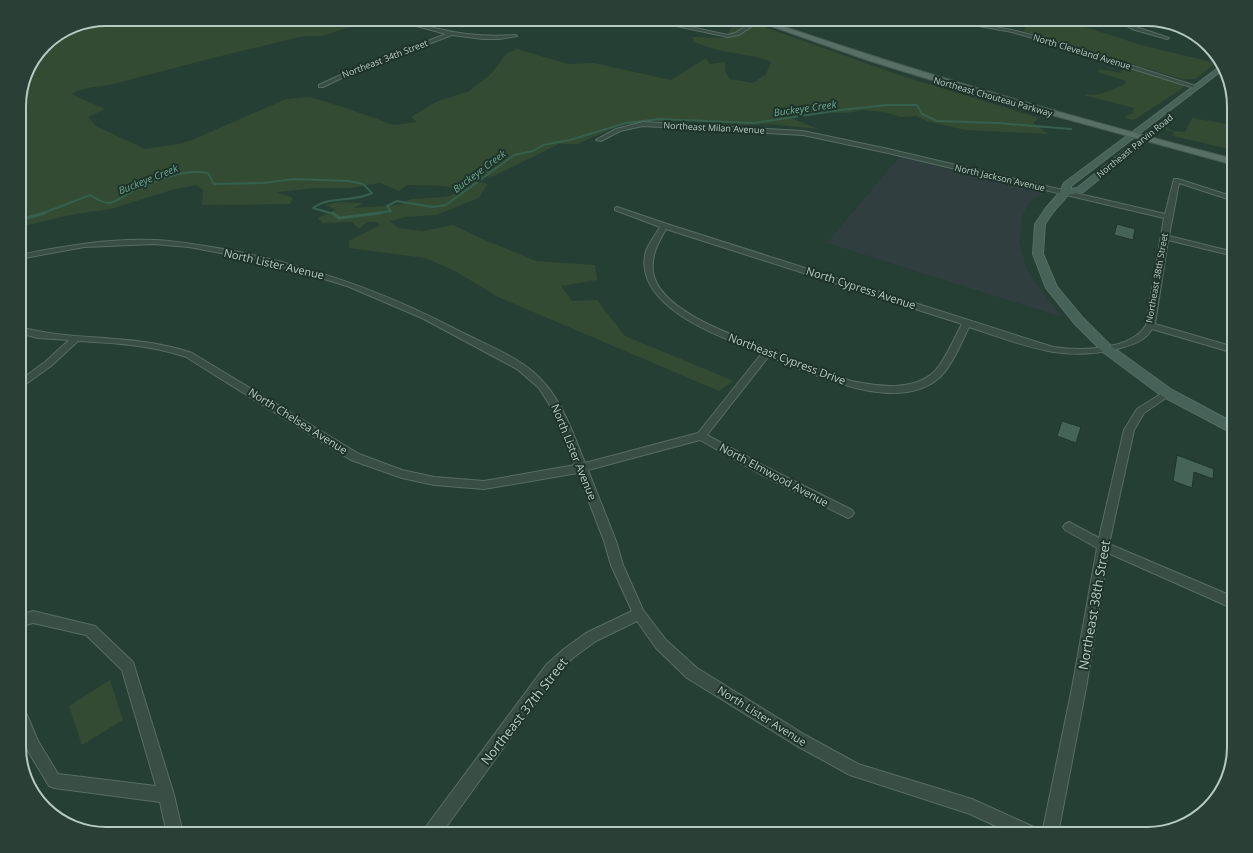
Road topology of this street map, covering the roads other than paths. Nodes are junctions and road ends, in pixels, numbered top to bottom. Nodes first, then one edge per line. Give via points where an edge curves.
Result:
1 (420, 26) edge
2 (680, 26) edge
3 (750, 26) dead end
4 (775, 26) edge
5 (793, 26) edge
6 (983, 26) edge
7 (1130, 26) edge
8 (450, 34) junction
9 (515, 36) dead end
10 (1167, 38) dead end
11 (1219, 70) edge
12 (321, 86) dead end
13 (1196, 87) junction
14 (999, 99) junction
15 (1151, 131) junction
16 (832, 138) joint
17 (1131, 138) junction
18 (599, 140) dead end
19 (1227, 150) edge
20 (1227, 155) edge
21 (1227, 159) edge
22 (1065, 193) junction
23 (1227, 197) edge
24 (617, 209) dead end
25 (1168, 217) junction
26 (664, 226) junction
27 (1164, 237) junction
28 (1227, 252) edge
29 (26, 256) edge
30 (967, 322) junction
31 (1150, 325) junction
32 (26, 332) edge
33 (76, 338) junction
34 (1227, 348) edge
35 (1107, 349) junction
36 (768, 352) junction
37 (26, 381) edge
38 (1167, 393) junction
39 (1227, 425) edge
40 (701, 436) junction
41 (581, 468) junction
42 (848, 513) dead end
43 (1069, 527) dead end
44 (1103, 546) junction
45 (1227, 600) edge
46 (639, 614) junction
47 (26, 619) edge
48 (26, 728) edge
49 (166, 795) junction
50 (173, 827) edge
51 (436, 827) edge
52 (1014, 827) edge
53 (1051, 827) edge

1 - 8 street
2 - 3 street via 728,36 738,34
4 - 14 main road, Northeast Chouteau Parkway via 875,61
5 - 15 main road, Northeast Chouteau Parkway via 968,84
6 - 13 street, North Cleveland Avenue via 1046,40
7 - 10 street
8 - 9 street via 486,38
8 - 12 street, Northeast 34th Street via 361,67
11 - 13 main road, Northeast Parvin Road
13 - 15 main road, Northeast Parvin Road
13 - 15 main road, Northeast Parvin Road via 1192,98
14 - 15 main road via 1118,128
14 - 17 main road, Northeast Chouteau Parkway
15 - 17 main road, Northeast Chouteau Parkway
15 - 19 main road, Northeast Chouteau Parkway
15 - 20 main road via 1164,141
15 - 21 main road, Northeast Chouteau Parkway
15 - 22 main road, Northeast Parvin Road via 1080,190
16 - 18 street, Northeast Milan Avenue via 802,133 643,124 618,130
16 - 22 street, North Jackson Avenue
17 - 22 main road, Northeast Parvin Road via 1067,185
22 - 25 street, North Jackson Avenue
22 - 35 main road, Northeast Parvin Road via 1040,224 1038,254 1052,288 1078,320
23 - 25 street, Northeast 38th Street via 1176,180
24 - 26 street, North Cypress Avenue
25 - 27 street, Northeast 38th Street
26 - 30 street, North Cypress Avenue
26 - 36 street, Northeast Cypress Drive via 653,242 650,255 650,270 658,291 668,303 708,328
27 - 28 street
27 - 31 street, Northeast 38th Street
29 - 41 street, North Lister Avenue via 96,244 169,243 269,260 350,284 426,316 506,358 532,376 559,410
30 - 35 street, North Cypress Avenue via 1058,351 1082,353
30 - 36 street, Northeast Cypress Drive via 937,375 916,385 897,389 849,384
31 - 34 street
31 - 35 street, Northeast 38th Street via 1144,335 1136,341
32 - 33 street, North Chelsea Avenue
33 - 37 street
33 - 41 street, North Chelsea Avenue via 153,345 189,355 355,457 397,474 446,484 484,485
35 - 38 main road, Northeast Parvin Road
36 - 40 street
38 - 39 main road, Northeast Parvin Road
38 - 44 street, Northeast 38th Street via 1140,411 1129,430
40 - 41 street
40 - 42 street, North Elmwood Avenue
41 - 46 street, North Lister Avenue via 617,565
43 - 44 street
44 - 45 street
44 - 53 street, Northeast 38th Street via 1079,688
46 - 51 street, Northeast 37th Street via 591,637 551,670
46 - 52 street, North Lister Avenue via 661,644 692,672 802,741 855,770 972,808
47 - 49 street via 34,617 90,630 128,666
48 - 49 street via 54,781
49 - 50 street

